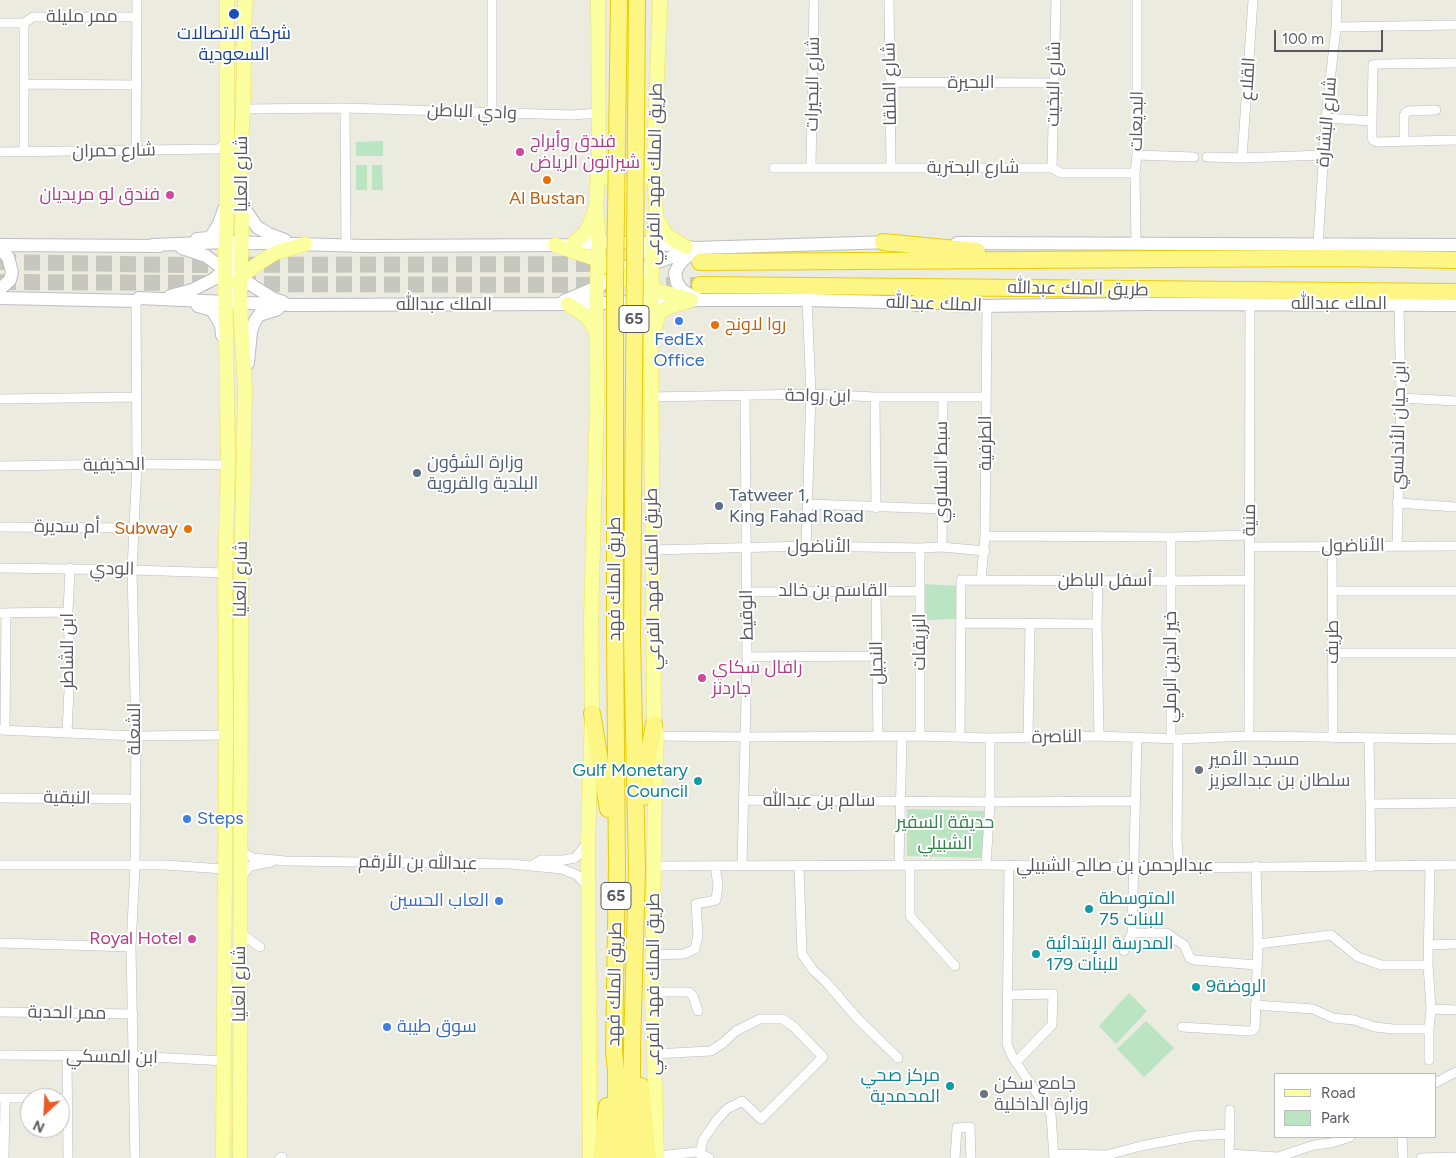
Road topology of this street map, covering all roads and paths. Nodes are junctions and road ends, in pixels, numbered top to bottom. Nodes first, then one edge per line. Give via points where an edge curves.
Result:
1 (137, 0) edge
2 (227, 0) edge
3 (245, 0) edge
4 (492, 0) edge
5 (598, 0) edge
6 (619, 0) edge
7 (637, 0) edge
8 (660, 0) edge
9 (814, 0) edge
10 (889, 0) edge
11 (1056, 0) edge
12 (1137, 0) edge
13 (1253, 0) edge
14 (1337, 0) edge
15 (136, 18) junction
16 (0, 23) edge
17 (24, 23) junction
18 (1456, 25) edge
19 (1336, 27) junction
20 (1456, 63) edge
21 (890, 82) junction
22 (1053, 83) junction
23 (24, 84) junction
24 (137, 85) junction
25 (345, 108) junction
26 (243, 109) junction
27 (1436, 110) dead end
28 (492, 113) junction
29 (598, 113) junction
30 (1326, 118) junction
31 (1372, 121) junction
32 (1456, 140) edge
33 (1404, 141) junction
34 (226, 144) junction
35 (136, 150) junction
36 (0, 152) edge
37 (24, 152) junction
38 (1137, 155) junction
39 (1324, 155) junction
40 (654, 156) junction
41 (1194, 157) dead end
42 (1207, 157) dead end
43 (1242, 158) junction
44 (599, 160) junction
45 (811, 167) junction
46 (774, 168) dead end
47 (891, 168) junction
48 (1052, 168) junction
49 (1135, 173) junction
50 (232, 199) junction
51 (596, 207) junction
52 (656, 217) junction
53 (226, 242) junction
54 (599, 242) junction
55 (883, 242) junction
56 (240, 243) junction
57 (652, 243) junction
58 (1136, 243) junction
59 (305, 244) junction
60 (1318, 244) junction
61 (1456, 244) edge
62 (0, 245) edge
63 (153, 245) junction
64 (556, 245) junction
65 (572, 245) junction
66 (346, 246) junction
67 (0, 249) edge
68 (696, 251) junction
69 (1456, 253) edge
70 (1332, 258) junction
71 (599, 260) junction
72 (1456, 260) edge
73 (1121, 261) junction
74 (228, 264) junction
75 (653, 264) junction
76 (626, 275) junction
77 (240, 277) junction
78 (598, 287) junction
79 (0, 288) edge
80 (233, 289) junction
81 (1121, 290) junction
82 (1329, 291) junction
83 (1456, 292) edge
84 (697, 295) junction
85 (649, 297) junction
86 (1456, 297) edge
87 (0, 298) edge
88 (156, 299) junction
89 (807, 300) junction
90 (136, 301) junction
91 (233, 303) junction
92 (563, 303) junction
93 (596, 303) junction
94 (916, 303) junction
95 (1250, 304) junction
96 (1399, 305) junction
97 (292, 306) junction
98 (987, 306) junction
99 (1456, 306) edge
100 (596, 332) junction
101 (651, 338) junction
102 (227, 384) junction
103 (245, 388) junction
104 (811, 394) junction
105 (745, 396) junction
106 (136, 397) junction
107 (651, 397) junction
108 (875, 397) junction
109 (986, 397) junction
110 (943, 398) junction
111 (1401, 398) junction
112 (0, 400) edge
113 (597, 400) junction
114 (1456, 401) edge
115 (137, 464) junction
116 (228, 465) junction
117 (0, 466) edge
118 (1397, 503) junction
119 (808, 504) junction
120 (1456, 507) edge
121 (876, 508) junction
122 (942, 509) junction
123 (0, 527) edge
124 (134, 528) junction
125 (1250, 535) junction
126 (985, 536) junction
127 (1170, 537) junction
128 (806, 546) junction
129 (1397, 546) junction
130 (1456, 546) edge
131 (746, 547) junction
132 (942, 547) junction
133 (1250, 547) junction
134 (1332, 547) junction
135 (920, 548) junction
136 (653, 550) junction
137 (985, 550) junction
138 (0, 568) edge
139 (70, 568) junction
140 (132, 570) junction
141 (225, 573) junction
142 (981, 580) junction
143 (1249, 580) junction
144 (1098, 581) junction
145 (1171, 581) junction
146 (920, 590) junction
147 (876, 591) junction
148 (1332, 591) junction
149 (1456, 591) edge
150 (747, 592) junction
151 (68, 612) junction
152 (3, 613) edge
153 (962, 623) junction
154 (1030, 624) junction
155 (1098, 624) junction
156 (1333, 653) junction
157 (1456, 653) edge
158 (877, 656) junction
159 (747, 657) junction
160 (592, 713) junction
161 (2, 730) edge
162 (656, 730) junction
163 (67, 733) junction
164 (226, 735) junction
165 (136, 736) junction
166 (878, 736) junction
167 (902, 736) junction
168 (920, 736) junction
169 (1099, 736) junction
170 (1250, 736) junction
171 (745, 737) junction
172 (960, 738) junction
173 (990, 738) junction
174 (1028, 738) junction
175 (1333, 738) junction
176 (1369, 738) junction
177 (1137, 739) junction
178 (1175, 739) junction
179 (1456, 739) edge
180 (0, 798) edge
181 (135, 799) junction
182 (744, 800) junction
183 (900, 801) junction
184 (1135, 801) junction
185 (990, 802) junction
186 (1456, 803) edge
187 (1370, 804) junction
188 (588, 842) junction
189 (240, 851) junction
190 (286, 861) junction
191 (636, 861) junction
192 (0, 865) edge
193 (742, 865) junction
194 (899, 865) junction
195 (986, 865) junction
196 (134, 866) junction
197 (532, 866) junction
198 (617, 866) junction
199 (654, 866) junction
200 (715, 866) junction
201 (799, 866) junction
202 (910, 866) junction
203 (1009, 866) junction
204 (1256, 866) junction
205 (1456, 866) edge
206 (1134, 867) junction
207 (1371, 867) junction
208 (1430, 867) junction
209 (1179, 868) junction
210 (224, 869) junction
211 (240, 878) junction
212 (588, 886) junction
213 (240, 933) junction
214 (1132, 933) junction
215 (0, 944) edge
216 (1258, 944) junction
217 (1456, 944) edge
218 (1428, 945) junction
219 (131, 947) junction
220 (260, 947) dead end
221 (1124, 951) dead end
222 (652, 954) junction
223 (1257, 965) junction
224 (1428, 965) junction
225 (955, 966) dead end
226 (652, 992) junction
227 (1007, 995) junction
228 (1256, 1005) junction
229 (1431, 1009) junction
230 (1456, 1010) edge
231 (698, 1011) dead end
232 (0, 1012) edge
233 (133, 1014) junction
234 (1182, 1027) dead end
235 (1429, 1029) junction
236 (614, 1052) junction
237 (653, 1054) junction
238 (0, 1055) edge
239 (67, 1056) junction
240 (133, 1056) junction
241 (898, 1058) dead end
242 (1429, 1060) dead end
243 (225, 1061) junction
244 (1016, 1062) junction
245 (632, 1068) junction
246 (1456, 1072) edge
247 (1436, 1082) edge
248 (67, 1088) edge
249 (3, 1098) edge
250 (20, 1098) edge
251 (1230, 1110) dead end
252 (1229, 1134) junction
253 (68, 1138) edge
254 (1346, 1138) edge
255 (1402, 1138) edge
256 (700, 1154) junction
257 (1054, 1156) edge
258 (1229, 1156) edge
259 (654, 1157) edge
260 (1456, 1157) edge
261 (4, 1158) edge
262 (68, 1158) edge
263 (134, 1158) edge
264 (223, 1158) edge
265 (240, 1158) edge
266 (590, 1158) edge
267 (601, 1158) edge
268 (616, 1158) edge
269 (632, 1158) edge
270 (709, 1158) edge
271 (955, 1158) edge
272 (971, 1158) edge
273 (1403, 1158) edge
274 (1421, 1158) edge

1 - 15 street
2 - 34 main road, شارع العليا
3 - 26 main road, شارع العليا
4 - 28 street
5 - 29 main road
6 - 198 highway, طريق الملك فهد / 65, bridge via 615,284
7 - 191 highway, طريق الملك فهد / 65, bridge via 632,637
8 - 40 main road, طريق الملك فهد الفرعي
9 - 45 street, شارع البحيرات
10 - 21 street, شارع الملقا
11 - 22 street, شارع البخيت
12 - 38 street, البديعات
13 - 43 street, القلاع
14 - 19 street, شارع البشارة
15 - 17 street, ممر مليلة via 33,17
15 - 24 street
16 - 17 street, ممر مليلة
17 - 23 street
18 - 19 street
19 - 30 street, شارع البشارة
20 - 31 street via 1373,65
21 - 22 street, البحيرة
21 - 47 street, شارع الملقا
22 - 48 street, شارع البخيت
23 - 24 street
23 - 37 street
24 - 35 street
25 - 26 street, وادي الباطن
25 - 28 street, وادي الباطن
25 - 66 street
26 - 50 main road, شارع العليا
27 - 33 street via 1406,112
28 - 29 street, وادي الباطن
29 - 44 main road
30 - 31 street
30 - 39 street, شارع البشارة
31 - 33 street via 1373,140
32 - 33 street
34 - 35 street, شارع حمران via 218,148
34 - 50 main road, شارع العليا
35 - 37 street, شارع حمران
36 - 37 street, شارع حمران
38 - 41 street
38 - 49 street, البديعات
39 - 43 street
39 - 60 street, شارع البشارة
40 - 44 main road via 647,174 627,185 606,176
40 - 52 main road, طريق الملك فهد الفرعي
42 - 43 street
44 - 51 main road
45 - 46 street, شارع البحترية
45 - 47 street, شارع البحترية
47 - 48 street, شارع البحترية
48 - 49 street, شارع البحترية via 1061,173
49 - 58 street, البديعات
50 - 53 main road, شارع العليا
50 - 56 main road, شارع العليا via 242,216
50 - 59 main road via 257,227 281,240
50 - 63 main road via 210,238
51 - 54 main road
51 - 65 main road via 587,231
52 - 57 main road, طريق الملك فهد الفرعي
52 - 68 main road via 666,234
53 - 56 main road
53 - 63 main road
53 - 74 main road, شارع العليا
54 - 57 main road
54 - 65 main road
54 - 71 main road
54 - 76 main road
55 - 58 main road
55 - 68 main road
55 - 73 highway via 959,251 1062,254
56 - 59 main road
56 - 74 main road
56 - 77 main road, شارع العليا
57 - 68 main road
57 - 75 main road, طريق الملك فهد الفرعي
57 - 76 main road
58 - 60 main road
59 - 66 main road
59 - 77 main road via 275,253
60 - 61 main road
62 - 63 main road
63 - 74 main road via 177,246
64 - 65 main road
64 - 66 main road
64 - 71 main road
67 - 79 main road via 8,257 12,272 10,280
68 - 73 highway, طريق الملك عبدالله
68 - 75 main road
68 - 84 main road via 685,258 675,273 682,291
69 - 70 highway via 1364,253
70 - 72 highway, طريق الملك عبدالله
70 - 73 highway, طريق الملك عبدالله
71 - 76 main road
71 - 78 main road
74 - 77 main road
74 - 80 main road
74 - 88 main road via 214,280 202,286
74 - 91 main road, شارع العليا
75 - 76 main road
75 - 85 main road, طريق الملك فهد الفرعي
76 - 78 main road
76 - 85 main road
76 - 93 main road
77 - 80 main road
77 - 91 main road, شارع العليا
77 - 97 main road via 274,299
78 - 92 main road
78 - 93 main road
80 - 91 main road
81 - 82 highway, طريق الملك عبدالله
81 - 84 highway, طريق الملك عبدالله
81 - 94 highway
82 - 83 highway, طريق الملك عبدالله
82 - 86 highway via 1370,296
84 - 85 main road
84 - 89 main road, الملك عبدالله
84 - 101 main road via 659,313
85 - 93 main road, الملك عبدالله
85 - 101 main road, طريق الملك فهد الفرعي
87 - 90 main road
88 - 90 main road via 139,298
88 - 91 main road
88 - 102 main road via 212,310 221,325
89 - 94 main road, الملك عبدالله
89 - 104 street
90 - 106 street, الشعلة
91 - 97 main road
91 - 102 main road, شارع العليا
91 - 103 main road, شارع العليا
92 - 93 main road, الملك عبدالله
92 - 97 main road, الملك عبدالله
92 - 100 main road via 587,317
93 - 100 main road
94 - 98 main road, الملك عبدالله
95 - 96 main road, الملك عبدالله
95 - 98 main road, الملك عبدالله
95 - 125 street, منية
96 - 99 main road, الملك عبدالله
96 - 111 street, ابن حيان الأندلسي
97 - 103 main road via 268,311 255,321
98 - 109 street, الطرفية
100 - 113 main road
101 - 107 main road, طريق الملك فهد الفرعي
102 - 116 main road, شارع العليا
103 - 189 main road, شارع العليا
104 - 105 street, ابن رواحة
104 - 108 street, ابن رواحة
104 - 119 street
105 - 107 street, ابن رواحة
105 - 131 street, الوقيط
106 - 112 street
106 - 115 street, الشعلة
107 - 113 main road via 643,389 621,384 608,388
107 - 136 main road, طريق الملك فهد الفرعي
108 - 110 street, ابن رواحة
108 - 121 street
109 - 110 street, ابن رواحة
109 - 126 street, الطرفية
110 - 122 street, سبط السلاوي
111 - 114 street
111 - 118 street, ابن حيان الأندلسي
113 - 160 main road
115 - 116 street, الحذيفية
115 - 117 street, الحذيفية
115 - 124 street, الشعلة
116 - 141 main road, شارع العليا
118 - 120 street
118 - 129 street, ابن حيان الأندلسي
119 - 121 street
119 - 128 street
121 - 122 street
122 - 132 street, سبط السلاوي
123 - 124 street, أم سديرة
124 - 140 street, الشعلة
125 - 127 street
125 - 133 street, منية
126 - 127 street
126 - 137 street, الطرفية
127 - 145 street, خير الدين الرملي
128 - 131 street, الأناضول
128 - 135 street, الأناضول
129 - 130 street, الأناضول
129 - 134 street, الأناضول
131 - 136 street, الأناضول
131 - 150 street, الوقيط
132 - 135 street, الأناضول
132 - 137 street, الأناضول
133 - 134 street, الأناضول
133 - 143 street, منية
134 - 148 street, طريف
135 - 146 street, الزريقات
136 - 162 main road, طريق الملك فهد الفرعي
137 - 142 street, الطرفية
138 - 139 street, الودي
139 - 140 street, الودي
139 - 151 street, ابن الشاطر
140 - 141 street, الودي
140 - 165 street, الشعلة
141 - 164 main road, شارع العليا
142 - 144 street, أسفل الباطن
142 - 153 street, أسفل الباطن via 961,580
143 - 145 street, أسفل الباطن
143 - 170 street, منية
144 - 145 street, أسفل الباطن
144 - 155 street
145 - 178 street, خير الدين الرملي
146 - 147 street, القاسم بن خالد
146 - 168 street, الزريقات
147 - 150 street, القاسم بن خالد
147 - 158 street, النجيل
148 - 149 street
148 - 156 street, طريف
150 - 159 street, الوقيط
151 - 152 street
151 - 163 street, ابن الشاطر
152 - 161 street
153 - 154 street
153 - 172 street
154 - 155 street
154 - 174 street
155 - 169 street
156 - 157 street
156 - 175 street, طريف
158 - 159 street
158 - 166 street, النجيل
159 - 171 street, الوقيط
160 - 188 main road
160 - 198 highway via 608,804 611,857
161 - 163 street
162 - 171 street, الناصرة
162 - 191 highway via 648,758
162 - 199 main road, طريق الملك فهد الفرعي
163 - 165 street
164 - 165 street
164 - 210 main road, شارع العليا
165 - 181 street, الشعلة
166 - 167 street, الناصرة
166 - 171 street, الناصرة
167 - 168 street, الناصرة
167 - 183 street
168 - 172 street, الناصرة
169 - 174 street, الناصرة
169 - 177 street, الناصرة
170 - 175 street, الناصرة
170 - 178 street, الناصرة
171 - 182 street, الوقيط
172 - 173 street, الناصرة
173 - 174 street, الناصرة
173 - 185 street
175 - 176 street, الناصرة
176 - 179 street, الناصرة
176 - 187 street
177 - 178 street, الناصرة
177 - 184 street
178 - 209 street, خير الدين الرملي
180 - 181 street, النبقية
181 - 196 street, الشعلة
182 - 183 street, سالم بن عبدالله
182 - 193 street, الوقيط
183 - 185 street, سالم بن عبدالله
183 - 194 street
184 - 185 street, سالم بن عبدالله
184 - 206 street
185 - 195 street
186 - 187 street
187 - 207 street
188 - 197 street, عبدالله بن الأرقم via 575,858 541,860
188 - 212 main road
189 - 190 street, عبدالله بن الأرقم via 253,858
189 - 211 main road, شارع العليا
190 - 197 street, عبدالله بن الأرقم
190 - 211 street via 250,866
191 - 245 highway, طريق الملك فهد / 65
192 - 196 street
193 - 200 street, عبدالرحمن بن صالح الشبيلي
193 - 201 street, عبدالرحمن بن صالح الشبيلي
194 - 201 street, عبدالرحمن بن صالح الشبيلي
194 - 202 street, عبدالرحمن بن صالح الشبيلي
195 - 202 street, عبدالرحمن بن صالح الشبيلي
195 - 203 street, عبدالرحمن بن صالح الشبيلي
196 - 210 street
196 - 219 street, الشعلة
197 - 212 street via 562,869 577,875
198 - 236 highway, طريق الملك فهد / 65
199 - 200 street, عبدالرحمن بن صالح الشبيلي
199 - 222 main road, طريق الملك فهد الفرعي
200 - 222 street via 716,900 696,904 698,935 695,949 684,954
201 - 241 street via 802,954 856,1018
202 - 225 street via 910,916
203 - 206 street, عبدالرحمن بن صالح الشبيلي
203 - 227 street
204 - 207 street, عبدالرحمن بن صالح الشبيلي
204 - 209 street, عبدالرحمن بن صالح الشبيلي
204 - 216 street
205 - 208 street, عبدالرحمن بن صالح الشبيلي
206 - 209 street, عبدالرحمن بن صالح الشبيلي
206 - 214 street
207 - 208 street, عبدالرحمن بن صالح الشبيلي
208 - 218 street
210 - 243 main road, شارع العليا
211 - 213 main road, شارع العليا
212 - 266 main road
213 - 220 street
213 - 265 main road, شارع العليا
214 - 221 street
214 - 223 street via 1166,933 1184,945 1194,960
215 - 219 street
216 - 223 street
216 - 224 street via 1331,935 1358,957 1381,966
217 - 218 street
218 - 224 street
219 - 233 street, الشعلة
222 - 226 main road, طريق الملك فهد الفرعي
223 - 228 street
224 - 229 street
226 - 231 street via 689,992 694,996
226 - 237 main road, طريق الملك فهد الفرعي
227 - 244 street via 1007,1044
227 - 244 street via 1053,994 1052,1025
228 - 234 street via 1252,1031
228 - 235 street via 1313,1009 1333,1018 1393,1030
229 - 230 street
229 - 235 street
232 - 233 street, ممر الحدبة
233 - 240 street, الشعلة
235 - 242 street
236 - 267 highway via 610,1064
236 - 268 highway, طريق الملك فهد / 65
237 - 256 street via 711,1051 736,1031 760,1019 783,1020 823,1057 761,1119 742,1101 727,1109 703,1140
237 - 259 main road, طريق الملك فهد الفرعي
238 - 239 street, ابن المسكي
239 - 240 street, ابن المسكي
239 - 248 street
240 - 243 street, ابن المسكي
240 - 263 street, الشعلة
243 - 264 main road, شارع العليا
244 - 257 street via 1051,1114
245 - 259 highway via 640,1079
245 - 269 highway, طريق الملك فهد / 65
246 - 247 street
249 - 250 street
249 - 261 street
251 - 252 street
252 - 257 street via 1193,1136 1107,1155
252 - 258 street
253 - 262 street
254 - 258 street via 1278,1158
255 - 273 street
256 - 259 street
256 - 270 street
260 - 274 street
271 - 272 street via 957,1128 970,1127

